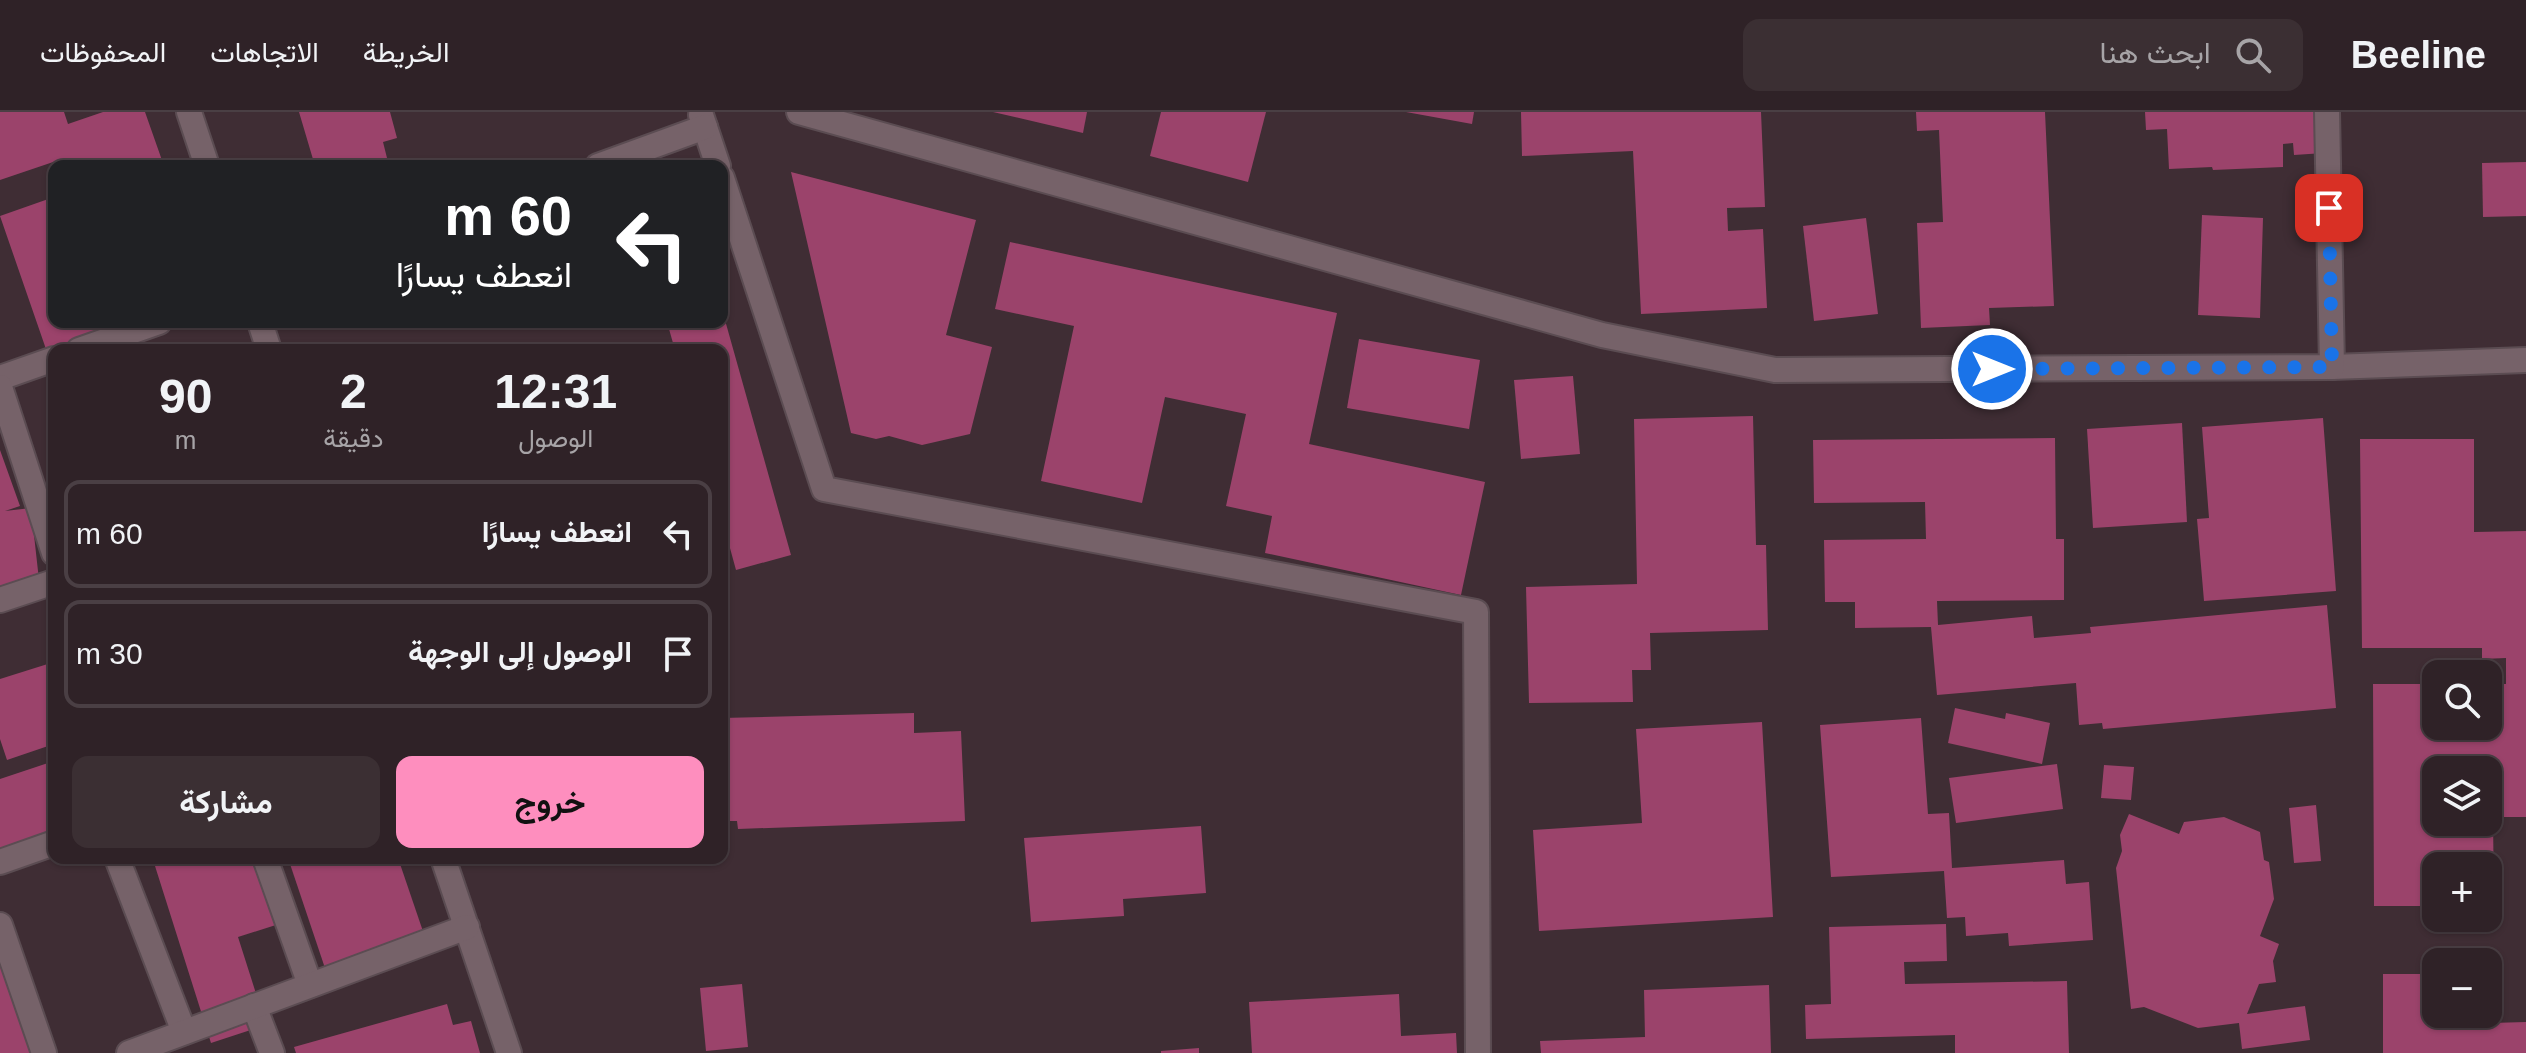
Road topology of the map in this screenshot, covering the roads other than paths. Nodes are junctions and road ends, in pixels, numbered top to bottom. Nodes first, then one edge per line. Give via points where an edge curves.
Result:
1 (189, 112) edge
2 (799, 112) edge
3 (2327, 112) edge
4 (703, 120) edge
5 (205, 160) edge
6 (612, 160) edge
7 (716, 160) edge
8 (728, 196) edge
9 (142, 328) edge
10 (96, 344) edge
11 (2526, 360) edge
12 (48, 361) edge
13 (2332, 367) junction
14 (0, 378) edge
15 (0, 387) edge
16 (48, 535) edge
17 (48, 584) edge
18 (0, 600) edge
19 (48, 845) edge
20 (0, 862) edge
21 (119, 864) edge
22 (267, 864) edge
23 (445, 864) edge
24 (0, 925) edge
25 (467, 927) junction
26 (310, 985) junction
27 (254, 1006) junction
28 (184, 1032) junction
29 (44, 1053) edge
30 (129, 1053) edge
31 (272, 1053) edge
32 (509, 1053) edge
33 (1478, 1053) edge

1 - 5 street
2 - 13 street via 1602,335 1775,370
3 - 13 street
4 - 6 street
4 - 7 street
8 - 33 street via 824,489 1476,612
9 - 10 street
11 - 13 street
12 - 14 street
15 - 16 street
17 - 18 street
19 - 20 street
21 - 28 street
22 - 26 street
23 - 25 street
24 - 29 street
25 - 26 street
25 - 32 street
26 - 27 street
27 - 28 street
27 - 31 street
28 - 30 street

